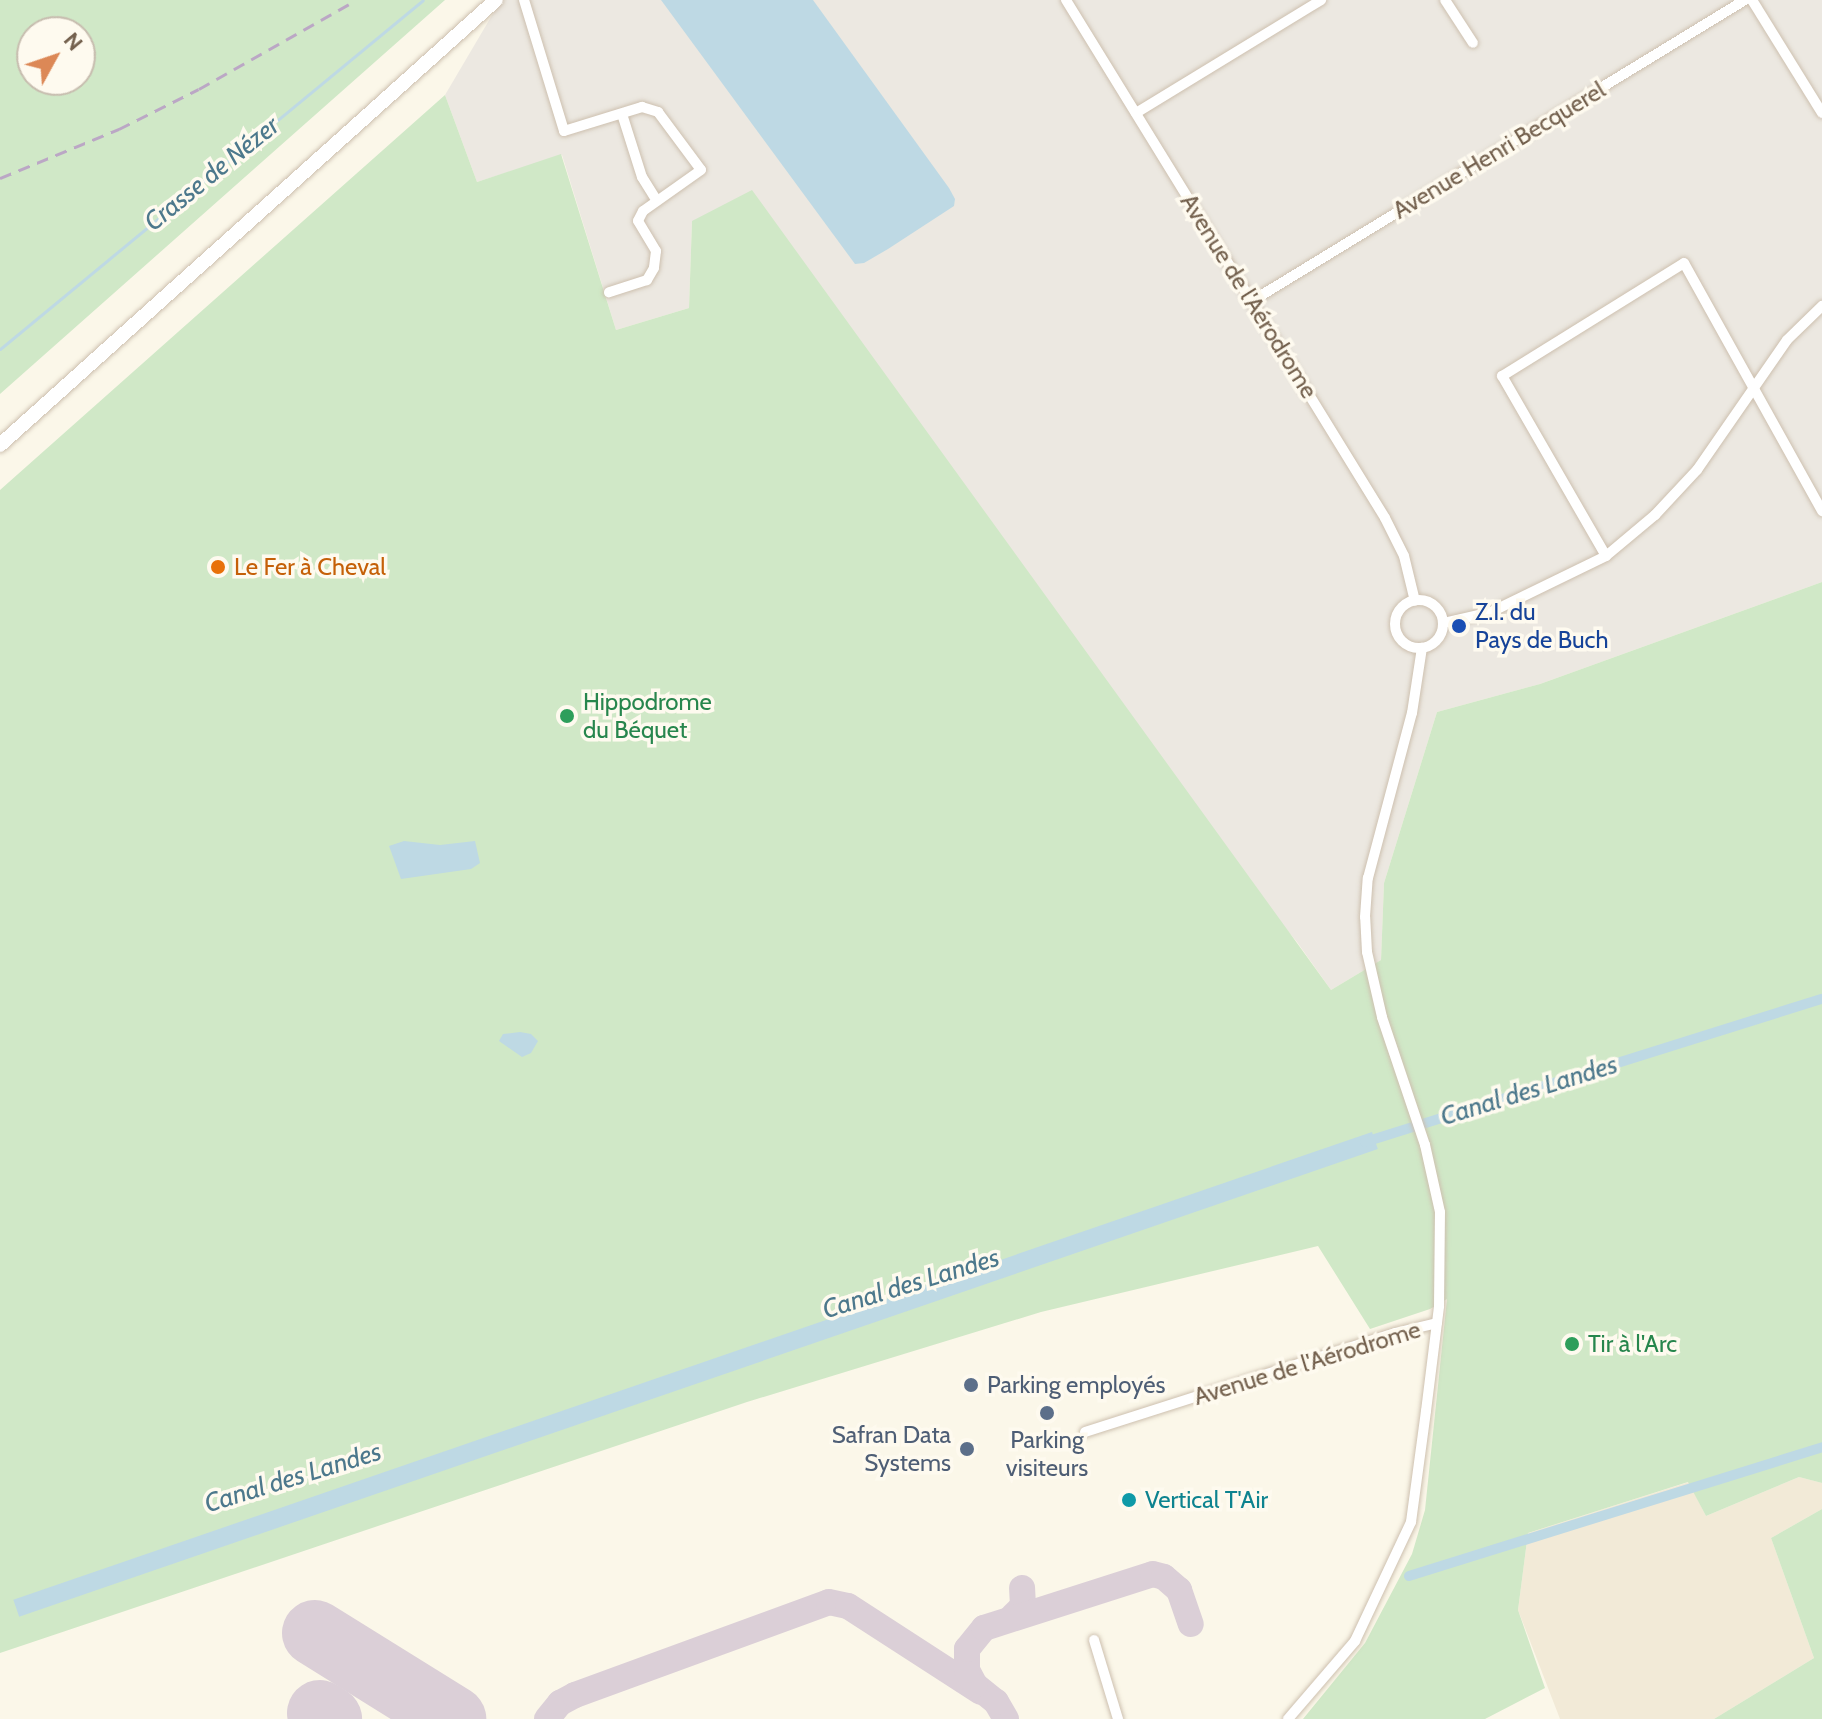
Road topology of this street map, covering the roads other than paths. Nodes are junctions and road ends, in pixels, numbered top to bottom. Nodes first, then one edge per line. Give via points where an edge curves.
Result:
1 (496, 0) edge
2 (524, 0) edge
3 (1066, 0) edge
4 (1321, 0) edge
5 (1445, 0) edge
6 (1745, 0) edge
7 (1752, 0) edge
8 (1473, 43) dead end
9 (1136, 113) junction
10 (1822, 113) edge
11 (622, 114) junction
12 (657, 201) junction
13 (609, 292) dead end
14 (1252, 301) junction
15 (1822, 306) edge
16 (1755, 387) junction
17 (0, 445) edge
18 (1822, 511) edge
19 (1606, 556) junction
20 (1415, 601) junction
21 (1443, 623) junction
22 (1422, 648) junction
23 (1437, 1323) junction
24 (1085, 1432) dead end
25 (1094, 1640) dead end
26 (1118, 1719) edge
27 (1288, 1719) edge

1 - 17 main road
2 - 11 street via 564,131
3 - 9 street, Avenue de l'Aérodrome
4 - 9 street
5 - 8 street
6 - 14 street, Avenue Henri Becquerel
7 - 10 street
9 - 14 street, Avenue de l'Aérodrome
11 - 12 street via 642,177
11 - 12 street via 642,107 658,112 701,170
12 - 13 street via 638,221 656,251 654,268 647,280
14 - 20 street, Avenue de l'Aérodrome via 1385,518 1404,556
15 - 16 street via 1787,340
16 - 18 street
16 - 19 street via 1697,470
16 - 19 street via 1684,263 1502,376
19 - 21 street via 1491,612
20 - 21 street via 1437,608
20 - 22 street via 1397,614 1396,629 1402,641
21 - 22 street via 1435,642
22 - 23 street via 1412,713 1368,878 1365,917 1382,1017 1425,1145 1442,1235
23 - 24 street, Avenue de l'Aérodrome
23 - 27 street via 1411,1522 1355,1641
25 - 26 street

